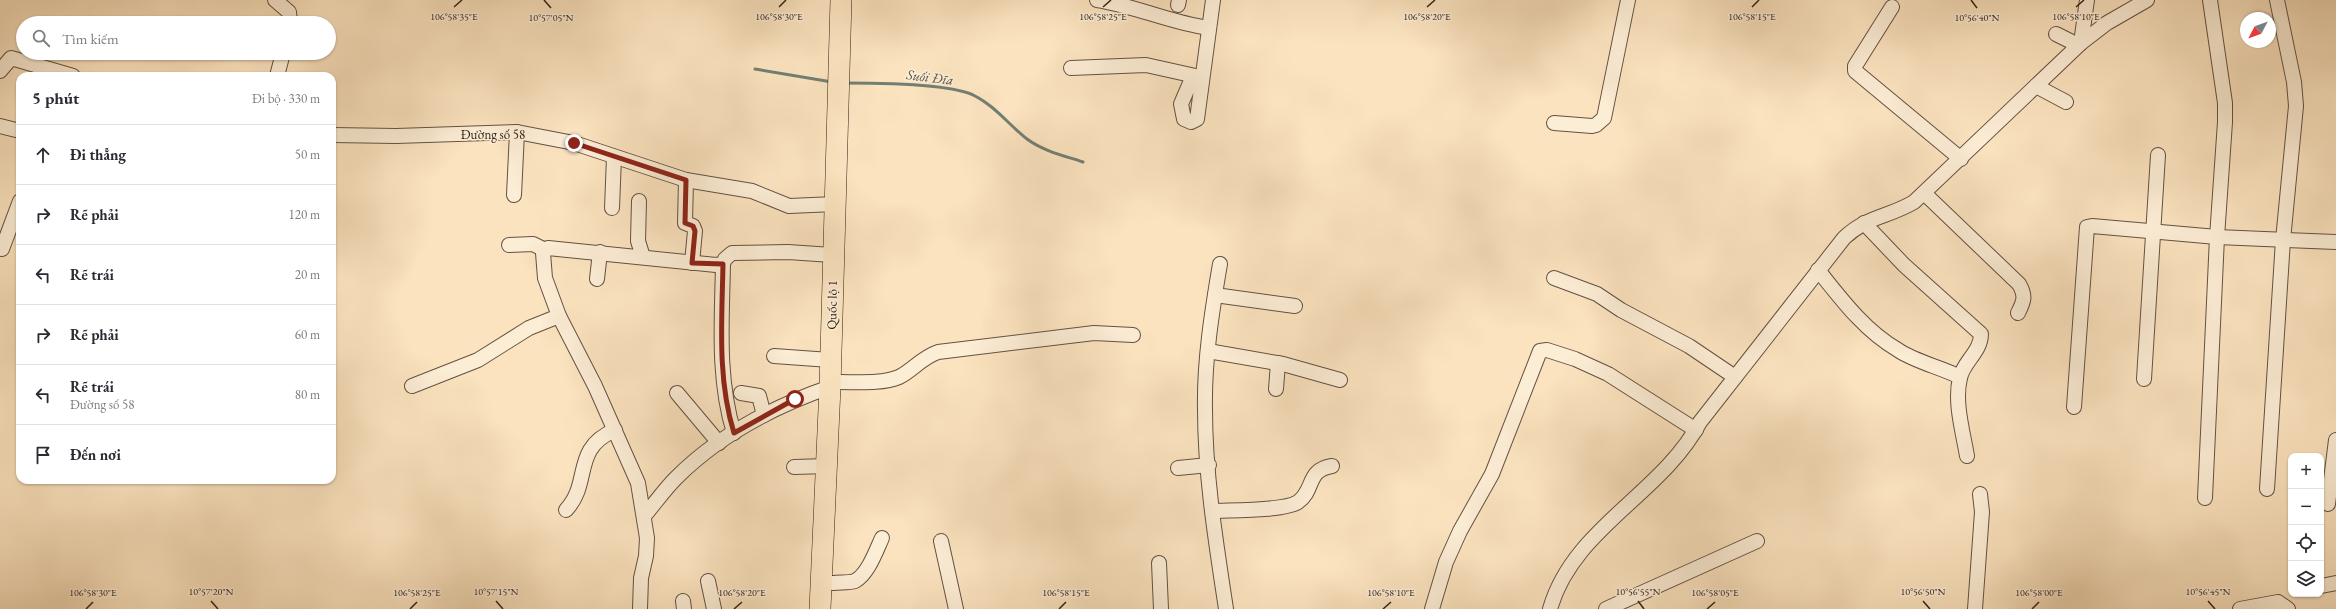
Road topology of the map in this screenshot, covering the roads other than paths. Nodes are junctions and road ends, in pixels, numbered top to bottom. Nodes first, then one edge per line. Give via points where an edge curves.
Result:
1 (275, 0) edge
2 (841, 0) edge
3 (852, 0) edge
4 (1097, 0) edge
5 (1213, 0) edge
6 (1628, 0) edge
7 (2087, 0) edge
8 (2147, 0) edge
9 (2210, 0) edge
10 (2277, 0) edge
11 (1892, 7) dead end
12 (289, 16) edge
13 (1209, 28) junction
14 (2056, 34) dead end
15 (2079, 44) junction
16 (16, 59) edge
17 (18, 60) edge
18 (281, 60) edge
19 (1071, 68) dead end
20 (0, 71) edge
21 (59, 72) edge
22 (278, 72) edge
23 (844, 72) junction
24 (2036, 86) junction
25 (844, 94) junction
26 (2066, 102) dead end
27 (1554, 123) dead end
28 (0, 126) edge
29 (16, 130) edge
30 (517, 132) junction
31 (336, 135) edge
32 (2158, 155) dead end
33 (614, 157) junction
34 (1961, 159) junction
35 (686, 180) junction
36 (1924, 193) junction
37 (514, 195) dead end
38 (639, 201) dead end
39 (834, 204) junction
40 (612, 208) dead end
41 (16, 212) edge
42 (1864, 223) junction
43 (2152, 231) junction
44 (2217, 237) junction
45 (2283, 240) junction
46 (2336, 242) edge
47 (509, 245) dead end
48 (2, 249) dead end
49 (545, 250) junction
50 (600, 252) junction
51 (832, 255) junction
52 (643, 257) junction
53 (692, 263) junction
54 (723, 264) junction
55 (1220, 264) dead end
56 (1818, 270) junction
57 (1554, 278) dead end
58 (597, 279) dead end
59 (1214, 294) junction
60 (1295, 306) dead end
61 (2018, 313) dead end
62 (560, 316) junction
63 (1133, 335) dead end
64 (1208, 351) junction
65 (774, 356) dead end
66 (830, 360) junction
67 (1278, 363) junction
68 (1735, 377) junction
69 (1960, 377) junction
70 (2144, 379) dead end
71 (1340, 380) dead end
72 (835, 385) junction
73 (412, 386) dead end
74 (1276, 389) dead end
75 (677, 393) dead end
76 (741, 393) dead end
77 (2074, 407) dead end
78 (764, 415) junction
79 (615, 430) junction
80 (1696, 430) junction
81 (734, 433) junction
82 (2336, 440) edge
83 (719, 443) junction
84 (1966, 456) dead end
85 (1209, 465) junction
86 (827, 466) junction
87 (1332, 466) dead end
88 (794, 467) dead end
89 (1178, 468) dead end
90 (2267, 489) dead end
91 (1980, 494) dead end
92 (2205, 498) dead end
93 (2328, 504) dead end
94 (566, 510) dead end
95 (1213, 511) junction
96 (645, 515) junction
97 (882, 538) dead end
98 (940, 541) dead end
99 (1757, 541) dead end
100 (1159, 563) dead end
101 (708, 581) dead end
102 (833, 583) junction
103 (2336, 583) edge
104 (2324, 585) edge
105 (640, 609) edge
106 (714, 609) edge
107 (820, 609) edge
108 (833, 609) edge
109 (956, 609) edge
110 (1161, 609) edge
111 (1226, 609) edge
112 (1432, 609) edge
113 (1550, 609) edge
114 (1606, 609) edge
115 (1975, 609) edge
116 (2240, 609) edge
117 (2288, 609) edge

1 - 12 street via 289,12
2 - 23 highway, Quốc lộ 1
3 - 23 highway, Quốc lộ 1
4 - 13 street via 1130,7 1184,24
5 - 13 street
6 - 27 street via 1604,118 1592,126
7 - 15 street
8 - 15 street via 2107,23
9 - 44 street via 2225,103
10 - 45 street via 2296,96
11 - 34 street via 1855,66 1855,71
13 - 19 street via 1198,77 1146,65
14 - 15 street
15 - 24 street
16 - 20 street via 11,58
17 - 21 street
18 - 22 street
23 - 25 highway, Quốc lộ 1
24 - 26 street
24 - 34 street
25 - 39 highway, Quốc lộ 1
25 - 72 highway, Quốc lộ 1
28 - 29 street
30 - 31 street, Đường số 58
30 - 33 street, Đường số 58 via 568,142
30 - 37 street
32 - 43 street
33 - 35 street, Đường số 58
33 - 40 street
34 - 36 street
35 - 39 street, Đường số 58 via 752,191 789,206
35 - 53 street via 685,223 693,226 695,231
36 - 42 street via 1904,208
36 - 61 street via 2020,284 2024,300
38 - 52 street via 638,241
39 - 51 highway, Quốc lộ 1
41 - 48 street
42 - 56 street via 1844,238
42 - 69 street via 1904,265 1981,334 1981,342
43 - 44 street
43 - 70 street
43 - 77 street via 2087,227
44 - 45 street
44 - 92 street
45 - 46 street
45 - 90 street
47 - 49 street via 533,244
49 - 50 street via 548,248
49 - 62 street via 545,278
50 - 52 street
50 - 58 street
51 - 54 street via 788,252 732,253 725,258
51 - 66 highway, Quốc lộ 1
52 - 53 street
53 - 54 street
54 - 81 street via 722,364 726,404
55 - 59 street
56 - 68 street
56 - 69 street via 1844,303 1898,351
57 - 68 street via 1597,294 1621,310 1689,346
59 - 60 street
59 - 64 street
62 - 73 street via 529,328 478,360
62 - 79 street
63 - 72 street via 1094,333 938,352 924,357 905,373 891,380
64 - 67 street
64 - 85 street via 1204,410
65 - 66 street
66 - 72 highway, Quốc lộ 1
67 - 71 street
67 - 74 street
68 - 80 street
69 - 84 street via 1960,406
72 - 78 street via 795,399
72 - 86 highway, Quốc lộ 1
72 - 102 highway, Quốc lộ 1
75 - 83 street
76 - 78 street via 759,396
78 - 81 street
79 - 94 street via 593,444 581,473 574,501
79 - 96 street via 638,483
80 - 112 street via 1591,366 1546,350 1540,351 1501,452 1446,562
80 - 113 street via 1677,457 1583,549 1562,577
81 - 83 street
82 - 93 street
83 - 96 street via 677,477
85 - 89 street
85 - 95 street
86 - 88 street
86 - 107 highway, Quốc lộ 1
87 - 95 street via 1323,467 1315,474 1302,499 1290,506
91 - 115 street via 1982,512
95 - 111 street
96 - 105 street via 647,550 641,578
97 - 102 street via 859,578 851,582
98 - 109 street
99 - 114 street
100 - 110 street
101 - 106 street
102 - 108 highway, Quốc lộ 1
103 - 104 street
116 - 117 street via 2278,602

